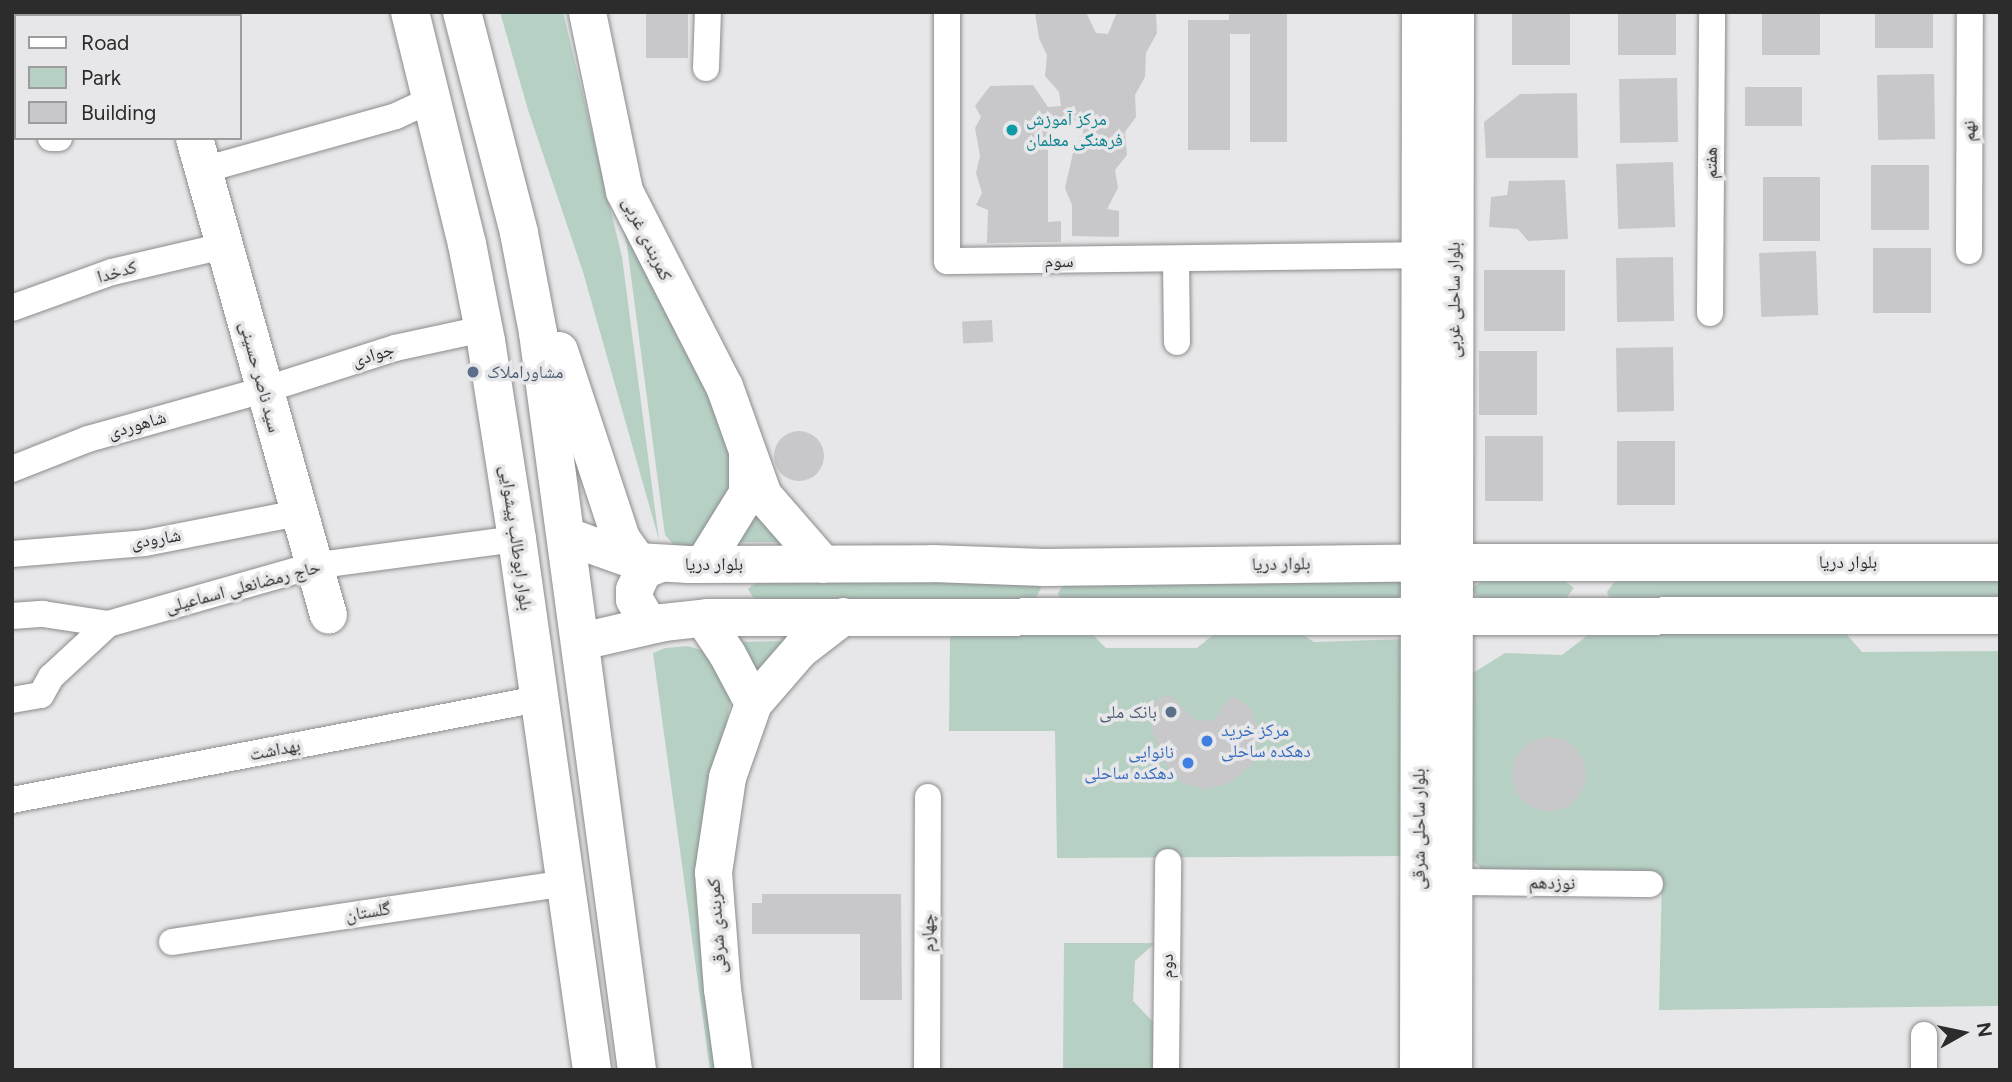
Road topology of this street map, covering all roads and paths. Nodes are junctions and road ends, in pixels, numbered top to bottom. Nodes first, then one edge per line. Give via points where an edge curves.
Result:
1 (410, 12) edge
2 (462, 12) edge
3 (587, 12) edge
4 (708, 12) edge
5 (947, 12) edge
6 (1420, 12) edge
7 (1455, 12) edge
8 (1712, 12) edge
9 (1970, 12) edge
10 (706, 68) dead end
11 (432, 99) junction
12 (198, 154) edge
13 (516, 221) junction
14 (224, 246) junction
15 (1969, 251) dead end
16 (1437, 255) junction
17 (1176, 260) junction
18 (12, 308) edge
19 (1710, 313) dead end
20 (483, 329) junction
21 (1177, 342) dead end
22 (264, 390) junction
23 (747, 452) junction
24 (12, 469) edge
25 (298, 513) junction
26 (567, 536) junction
27 (517, 540) junction
28 (12, 554) edge
29 (649, 562) junction
30 (1594, 562) junction
31 (2000, 562) edge
32 (708, 564) junction
33 (823, 564) junction
34 (312, 566) junction
35 (1043, 567) junction
36 (1437, 588) junction
37 (328, 615) dead end
38 (1043, 615) junction
39 (1595, 615) junction
40 (2000, 615) edge
41 (12, 616) edge
42 (843, 616) junction
43 (705, 617) junction
44 (663, 622) junction
45 (108, 624) junction
46 (581, 641) junction
47 (538, 699) junction
48 (12, 700) edge
49 (753, 703) junction
50 (928, 797) dead end
51 (12, 800) edge
52 (1168, 862) dead end
53 (1454, 882) junction
54 (565, 883) junction
55 (1650, 884) dead end
56 (172, 942) dead end
57 (1924, 1035) dead end
58 (592, 1070) edge
59 (637, 1070) edge
60 (733, 1070) edge
61 (927, 1070) edge
62 (1166, 1070) edge
63 (1418, 1070) edge
64 (1453, 1070) edge
65 (1924, 1070) edge

1 - 11 highway, بلوار ابوطالب پیشوایی
2 - 13 highway
3 - 23 street, کمربندی غربی via 624,191 724,386
4 - 10 street
5 - 17 street, سوم via 947,261
6 - 16 street, بلوار ساحلی غربی
7 - 16 street, بلوار ساحلی غربی
8 - 19 street, هفتم
9 - 15 street, نهم
11 - 12 street via 396,116
11 - 20 highway, بلوار ابوطالب پیشوایی
12 - 14 street, سید ناصر حسینی
13 - 26 highway via 538,333
13 - 29 highway via 621,539
14 - 18 street, کدخدا via 112,272
14 - 22 street, سید ناصر حسینی
16 - 17 street, سوم
16 - 36 street, بلوار ساحلی غربی
17 - 21 street
20 - 22 street, جوادی via 396,348
20 - 27 highway, بلوار ابوطالب پیشوایی
22 - 24 street, شاهوردی via 88,439
22 - 25 street, سید ناصر حسینی
23 - 32 street via 747,493
23 - 33 street, کمربندی غربی via 763,495
25 - 28 street, شارودی via 145,543
25 - 34 street, سید ناصر حسینی
26 - 29 street, بلوار دریا
26 - 46 highway
27 - 34 street, حاج رمضانعلی اسماعیلی
27 - 47 highway, بلوار ابوطالب پیشوایی
29 - 32 street, بلوار دریا
29 - 44 street via 634,589 634,599 645,618
30 - 31 street, بلوار دریا
30 - 36 street, بلوار دریا
30 - 39 street
32 - 33 street, بلوار دریا
32 - 43 street via 726,577 728,597 720,612
33 - 35 street, بلوار دریا
34 - 37 street, سید ناصر حسینی
34 - 45 street, حاج رمضانعلی اسماعیلی
35 - 36 street, بلوار دریا
35 - 38 street
36 - 38 street, بلوار دریا
36 - 39 street, بلوار دریا
36 - 53 street, بلوار ساحلی شرقی
36 - 63 street, بلوار ساحلی شرقی
38 - 42 street, بلوار دریا
39 - 40 street, بلوار دریا
41 - 45 street, حاج رمضانعلی اسماعیلی via 43,614
42 - 43 street, بلوار دریا
42 - 49 street via 800,649
43 - 44 street, بلوار دریا
43 - 49 street
44 - 46 street, بلوار دریا
45 - 48 street via 51,677 41,695
46 - 59 highway
47 - 51 street, بهداشت
47 - 54 highway, بلوار ابوطالب پیشوایی
49 - 60 street, کمربندی شرقی via 727,777 713,872
50 - 61 street, چهارم
52 - 62 street, دوم
53 - 55 street, نوزدهم
53 - 64 street, بلوار ساحلی شرقی
54 - 56 street, گلستان
54 - 58 highway, بلوار ابوطالب پیشوایی
57 - 65 street

